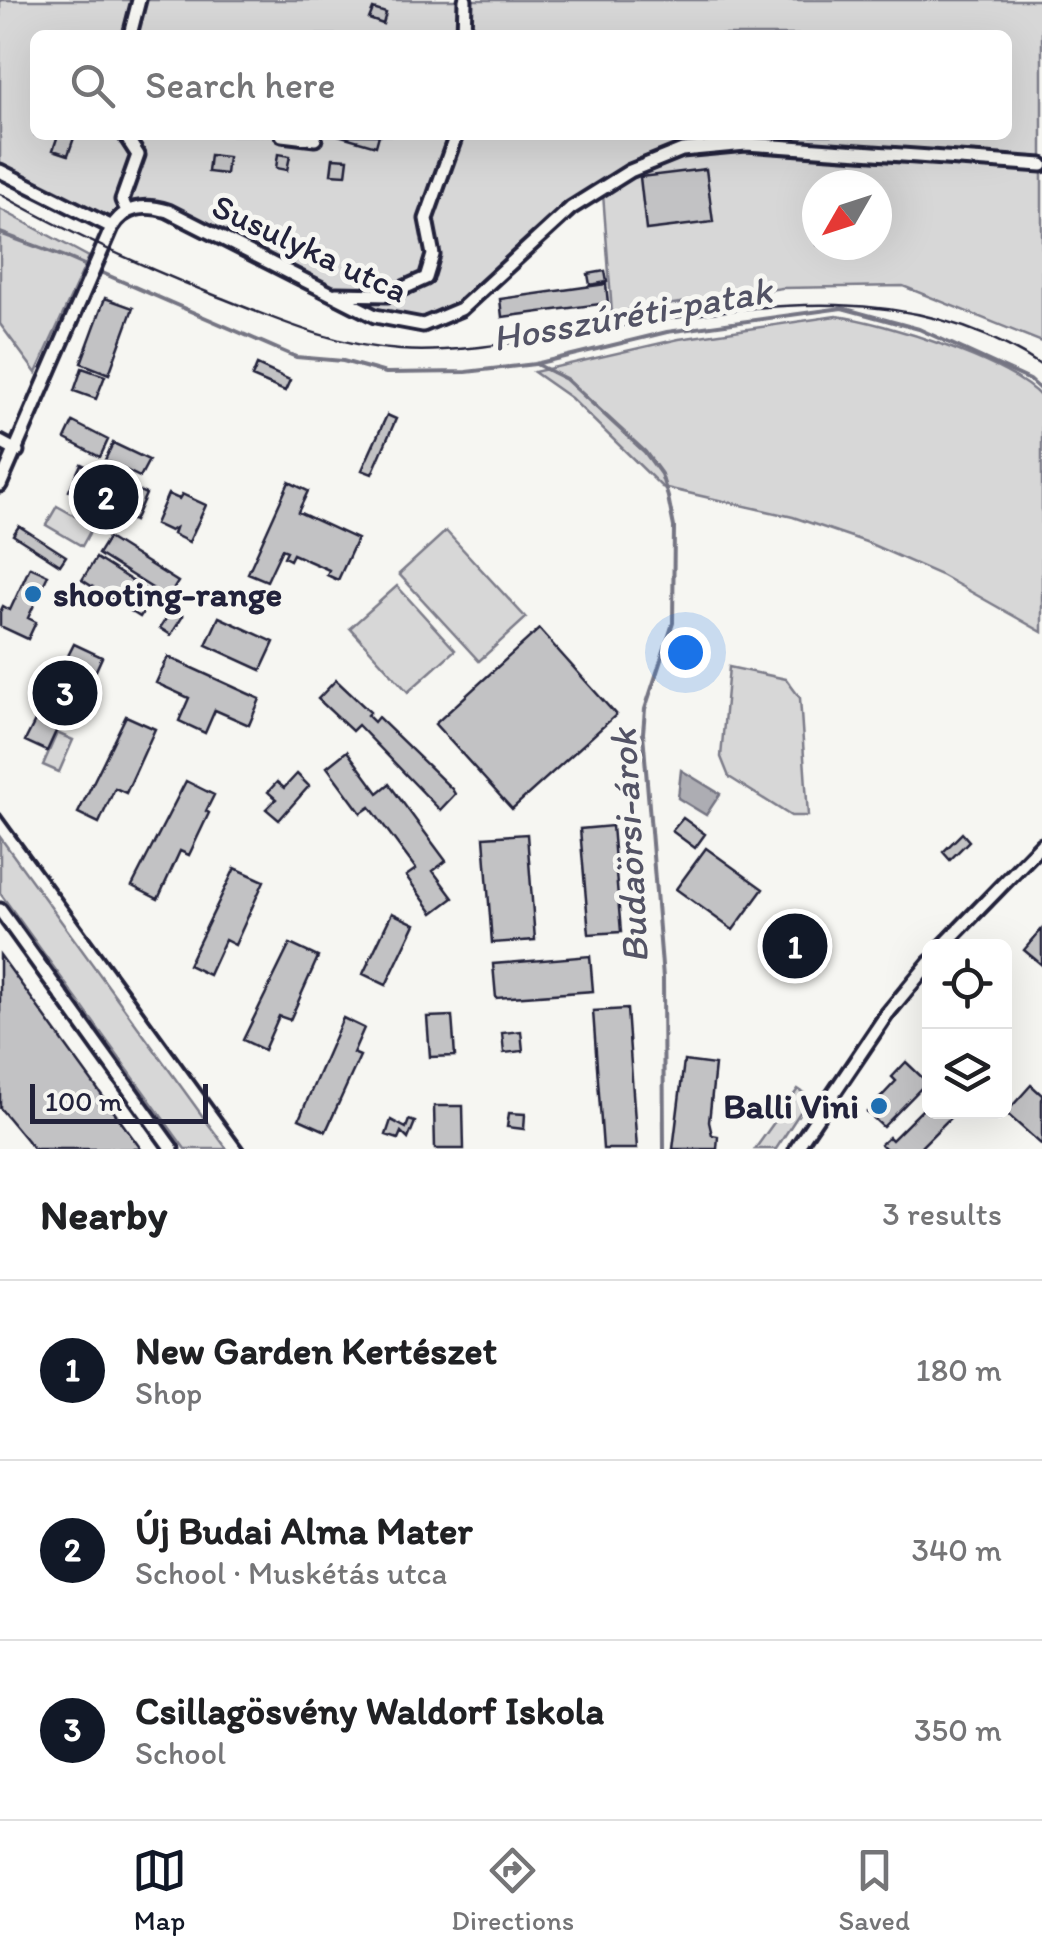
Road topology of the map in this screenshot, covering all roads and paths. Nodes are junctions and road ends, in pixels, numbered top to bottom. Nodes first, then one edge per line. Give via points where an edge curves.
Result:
1 (140, 0) edge
2 (465, 0) edge
3 (131, 30) edge
4 (464, 30) edge
5 (128, 140) edge
6 (454, 140) edge
7 (1042, 165) edge
8 (0, 171) edge
9 (127, 211) junction
10 (112, 227) junction
11 (332, 294) junction
12 (0, 442) edge
13 (17, 451) junction
14 (0, 485) edge
15 (1042, 844) edge
16 (0, 910) edge
17 (951, 939) edge
18 (922, 972) edge
19 (172, 1149) edge
20 (796, 1149) edge

1 - 3 street
2 - 4 street
5 - 9 street via 138,155 122,200
6 - 11 street via 426,219 432,255 426,278 388,294
7 - 11 street, Susulyka utca via 746,144 682,150 630,171 571,208 440,321 392,322
8 - 10 street
9 - 10 street
9 - 11 street, Susulyka utca via 168,211
10 - 13 street
12 - 13 street
13 - 14 street
15 - 17 street
16 - 19 street
18 - 20 street

